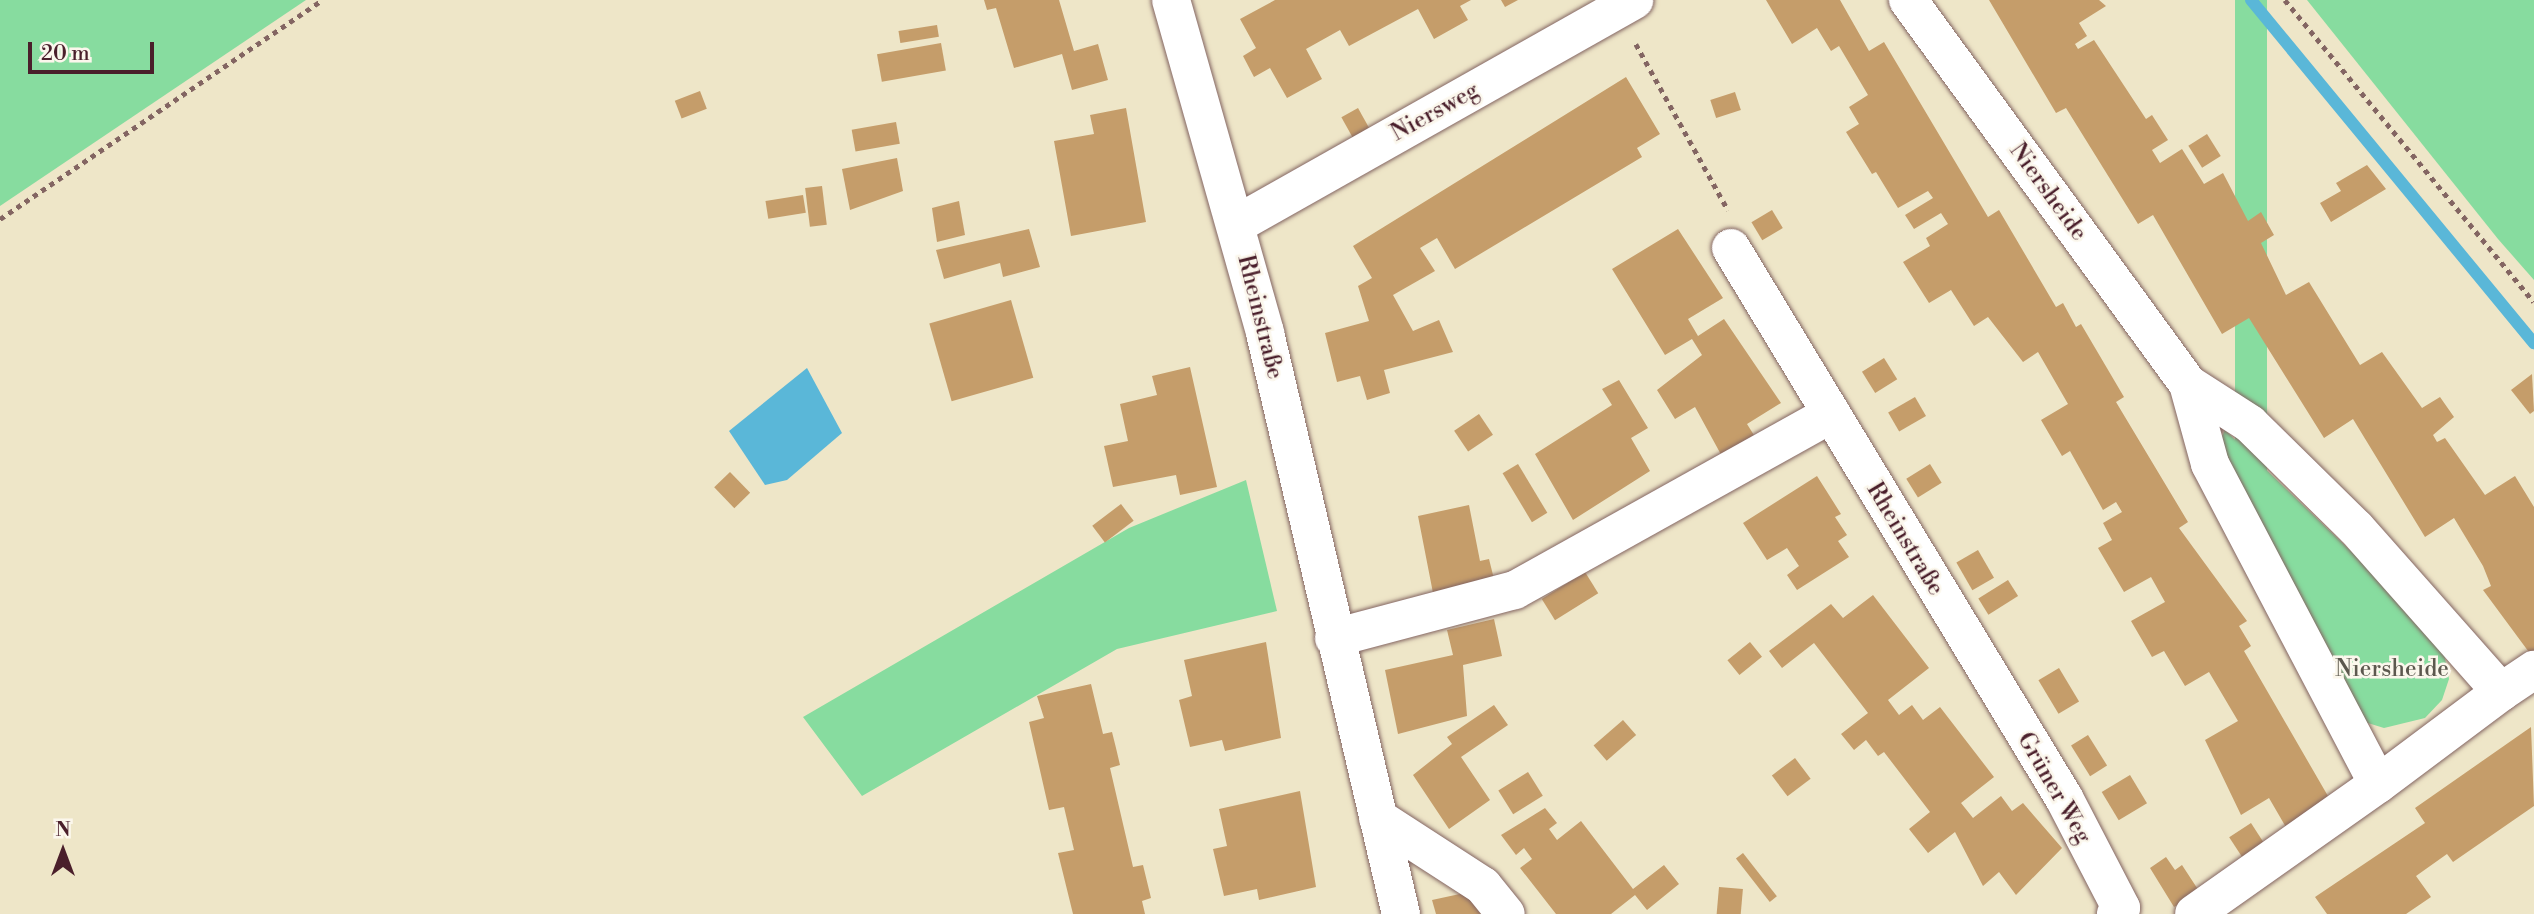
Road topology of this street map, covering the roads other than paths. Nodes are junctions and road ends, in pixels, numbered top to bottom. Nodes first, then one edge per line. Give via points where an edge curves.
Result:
1 (1171, 0) edge
2 (1908, 0) edge
3 (1625, 5) edge
4 (1237, 224) junction
5 (1731, 248) road end
6 (2188, 384) junction
7 (1831, 414) junction
8 (1334, 638) junction
9 (1978, 664) joint
10 (2534, 670) edge
11 (2501, 692) junction
12 (2378, 784) junction
13 (1378, 818) junction
14 (2125, 912) edge
15 (1401, 914) edge
16 (1506, 914) edge
17 (2194, 914) edge

1 - 4 street, Rheinstraße
2 - 6 street, Niersheide
3 - 4 street, Niersweg
4 - 8 street, Rheinstraße
5 - 7 street, Rheinstraße
6 - 11 street, Niersheide via 2250,424 2356,528
6 - 12 street, Niersheide via 2210,464
7 - 8 street via 1515,590
7 - 9 street, Rheinstraße
8 - 13 street, Rheinstraße
9 - 14 street, Grüner Weg via 2064,798
10 - 11 street
11 - 12 street
12 - 17 street
13 - 15 street, Rheinstraße
13 - 16 street via 1483,886

